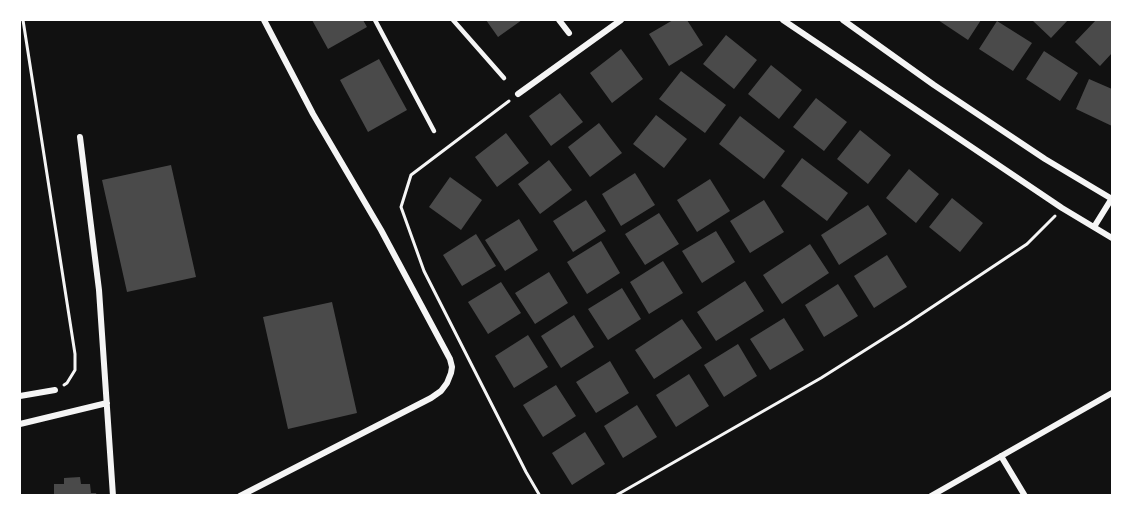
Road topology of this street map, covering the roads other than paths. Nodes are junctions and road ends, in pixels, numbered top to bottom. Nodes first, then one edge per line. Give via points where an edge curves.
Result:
1 (264, 20) edge
2 (375, 20) edge
3 (453, 20) edge
4 (559, 20) edge
5 (621, 20) edge
6 (783, 20) edge
7 (843, 20) edge
8 (569, 33) dead end
9 (504, 78) dead end
10 (518, 94) road end
11 (434, 131) dead end
12 (80, 137) dead end
13 (1112, 198) edge
14 (1094, 227) junction
15 (1113, 238) edge
16 (55, 390) road end
17 (1113, 393) edge
18 (20, 396) edge
19 (107, 403) junction
20 (20, 424) edge
21 (1001, 456) junction
22 (113, 495) edge
23 (240, 495) edge
24 (932, 495) edge
25 (1025, 495) edge

1 - 23 street via 452,367 447,383 431,398
2 - 11 lane
3 - 9 lane
4 - 8 street
5 - 10 street
6 - 14 street
7 - 13 street via 943,91
12 - 19 street via 99,290
13 - 14 street
14 - 15 street
16 - 18 street
17 - 21 street
19 - 20 street
19 - 22 street
21 - 24 street
21 - 25 street

